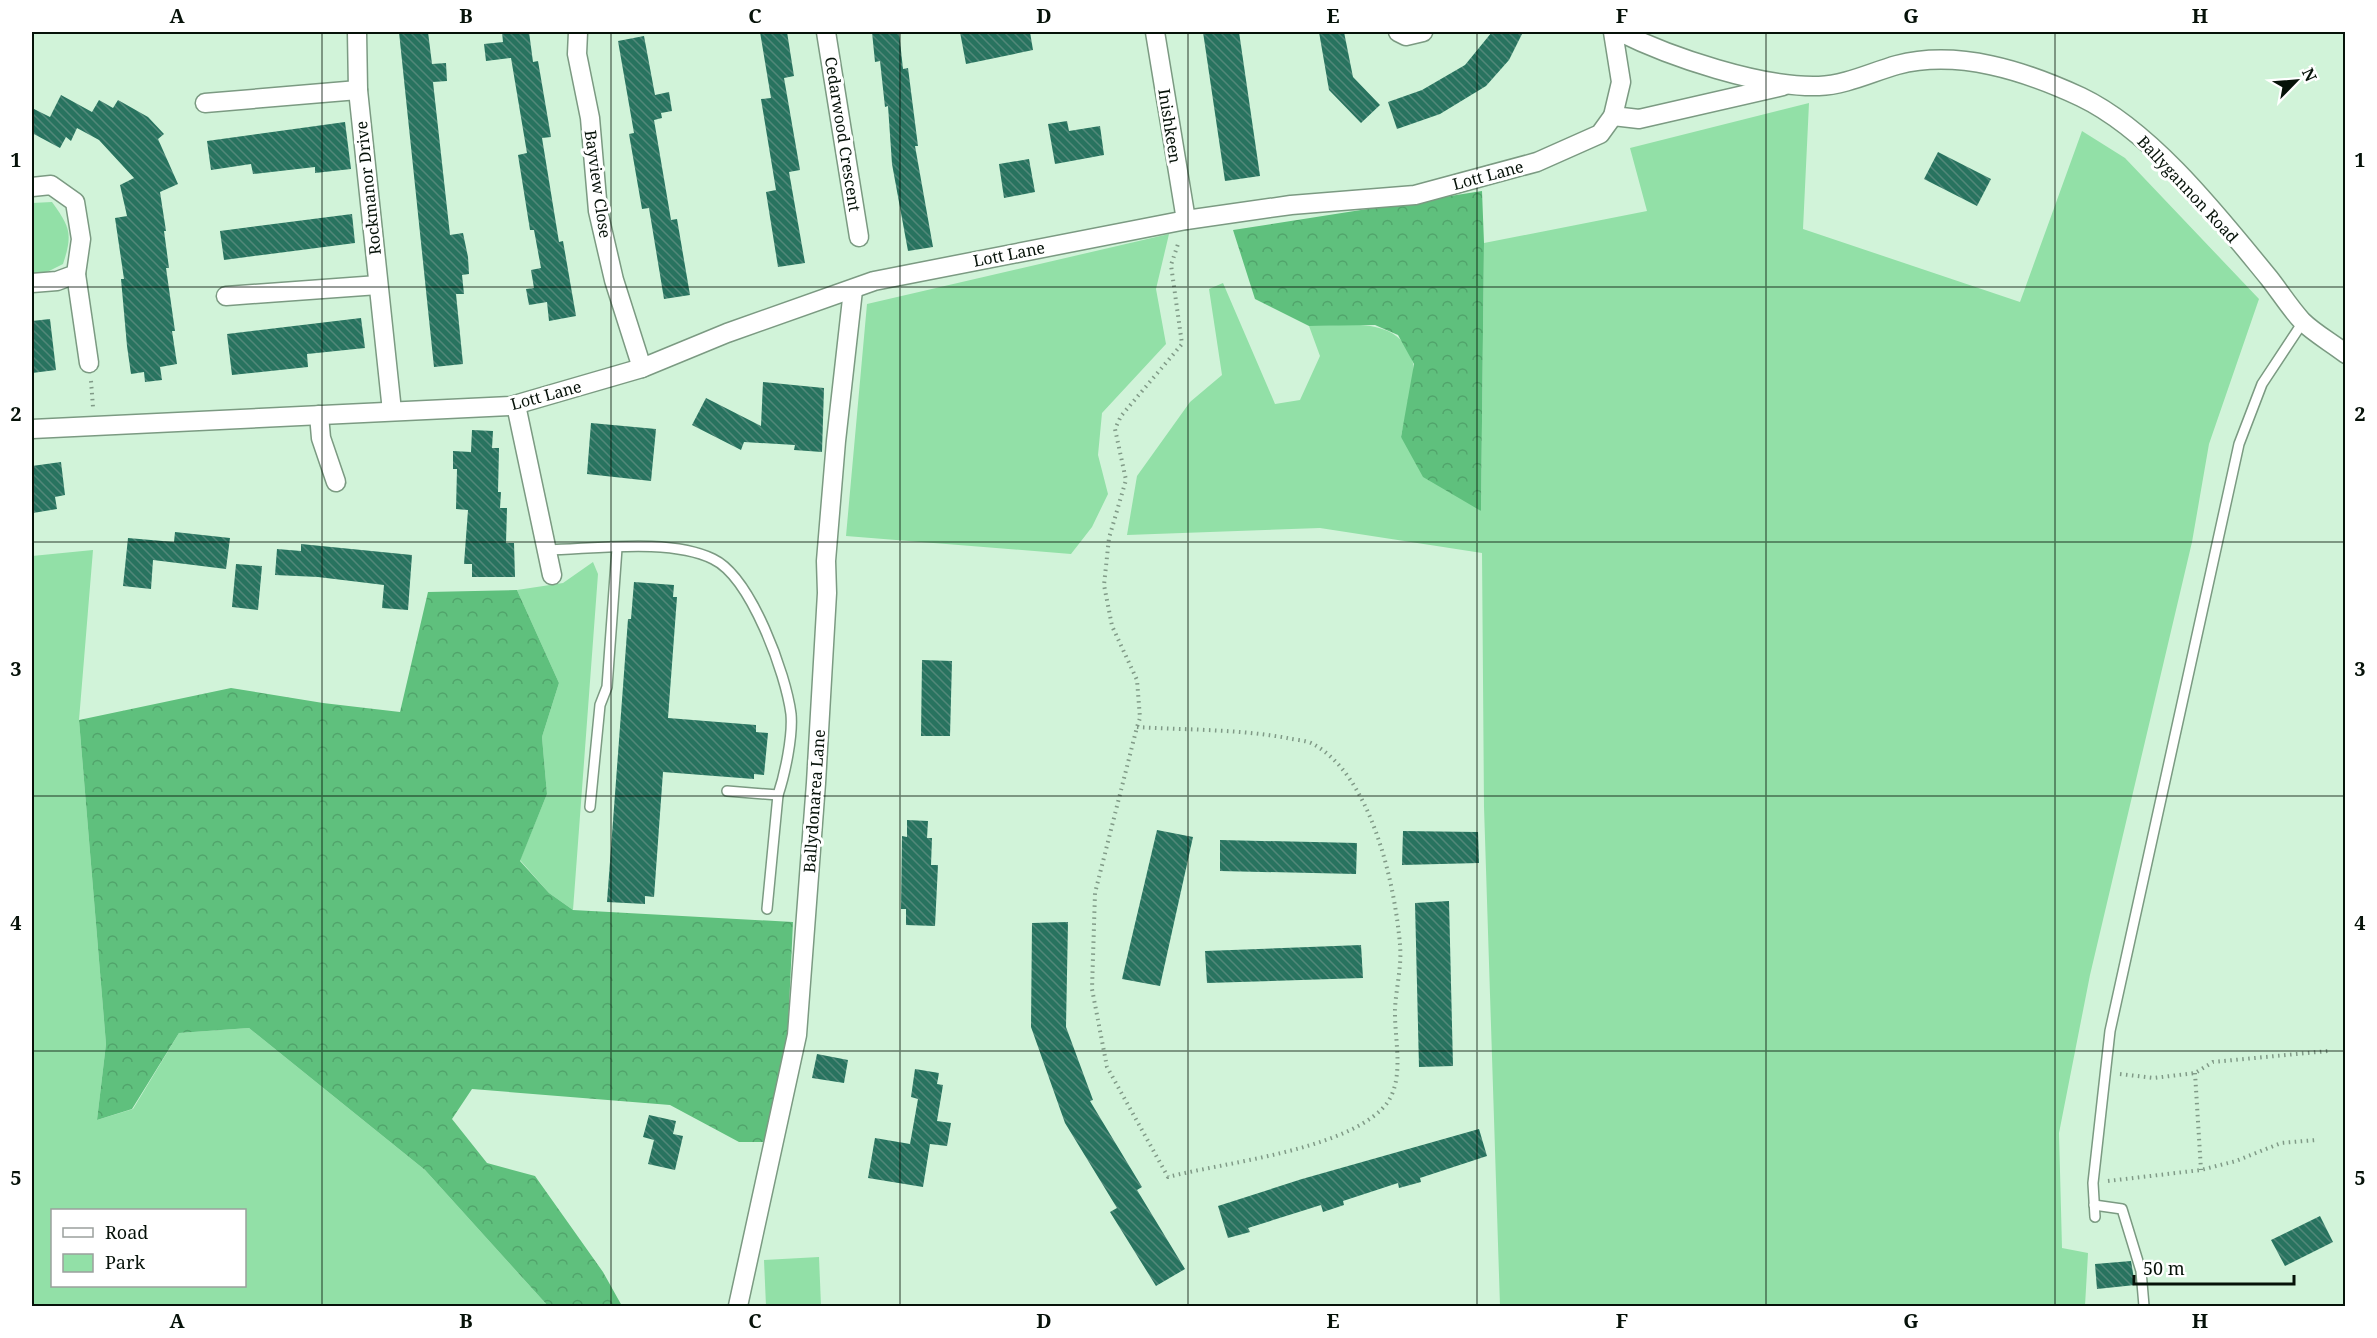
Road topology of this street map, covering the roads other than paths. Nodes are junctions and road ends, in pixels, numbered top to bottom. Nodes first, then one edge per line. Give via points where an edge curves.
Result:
1 (357, 32) edge
2 (578, 32) edge
3 (826, 32) edge
4 (1155, 32) edge
5 (1398, 32) edge
6 (1423, 32) edge
7 (1613, 32) edge
8 (1620, 32) edge
9 (1788, 85) junction
10 (358, 90) junction
11 (205, 103) dead end
12 (1613, 116) junction
13 (32, 187) edge
14 (1186, 220) junction
15 (859, 237) dead end
16 (76, 274) junction
17 (32, 283) edge
18 (378, 285) junction
19 (853, 290) junction
20 (226, 296) dead end
21 (2303, 322) junction
22 (2346, 354) edge
23 (89, 363) road end
24 (642, 368) junction
25 (516, 405) junction
26 (392, 411) junction
27 (320, 415) junction
28 (32, 429) edge
29 (336, 482) dead end
30 (617, 548) junction
31 (547, 550) junction
32 (552, 574) dead end
33 (727, 791) dead end
34 (778, 795) junction
35 (590, 807) dead end
36 (767, 909) dead end
37 (2094, 1205) junction
38 (2096, 1217) dead end
39 (738, 1306) edge
40 (2144, 1306) edge

1 - 10 street, Rockmanor Drive
2 - 24 street, Bayview Close via 577,54 590,118 598,212 614,280
3 - 15 street, Cedarwood Crescent
4 - 14 street, Inishkeen
5 - 6 street via 1406,36
7 - 12 street via 1621,82
8 - 9 street, Ballygannon Road via 1657,50
9 - 12 street, Ballygannon Road via 1639,119
9 - 21 street, Ballygannon Road via 1821,86 1931,58 1961,59 2025,76 2080,97 2112,114 2178,173
10 - 11 street
10 - 18 street, Rockmanor Drive
12 - 14 street, Lott Lane via 1600,134 1537,162 1415,195 1291,205
13 - 16 street via 51,185 75,202 81,238
14 - 19 street, Lott Lane via 874,281
16 - 17 street via 57,281
16 - 23 street
18 - 20 street
18 - 26 street, Rockmanor Drive
19 - 24 street, Lott Lane via 727,333
19 - 39 street, Ballydonarea Lane via 827,549 797,1035
21 - 22 street, Ballygannon Road
21 - 37 lane via 2262,384 2240,444 2113,1020 2104,1071
24 - 25 street, Lott Lane
25 - 26 street, Lott Lane
25 - 31 street
26 - 27 street, Lott Lane
27 - 28 street, Lott Lane
27 - 29 street via 321,438
30 - 31 lane
30 - 34 lane via 678,547 716,560 742,587 758,613 782,671 791,716 784,779
30 - 35 lane via 607,687 600,705
31 - 32 street
33 - 34 lane
34 - 36 lane
37 - 38 lane
37 - 40 lane via 2122,1209 2141,1271

